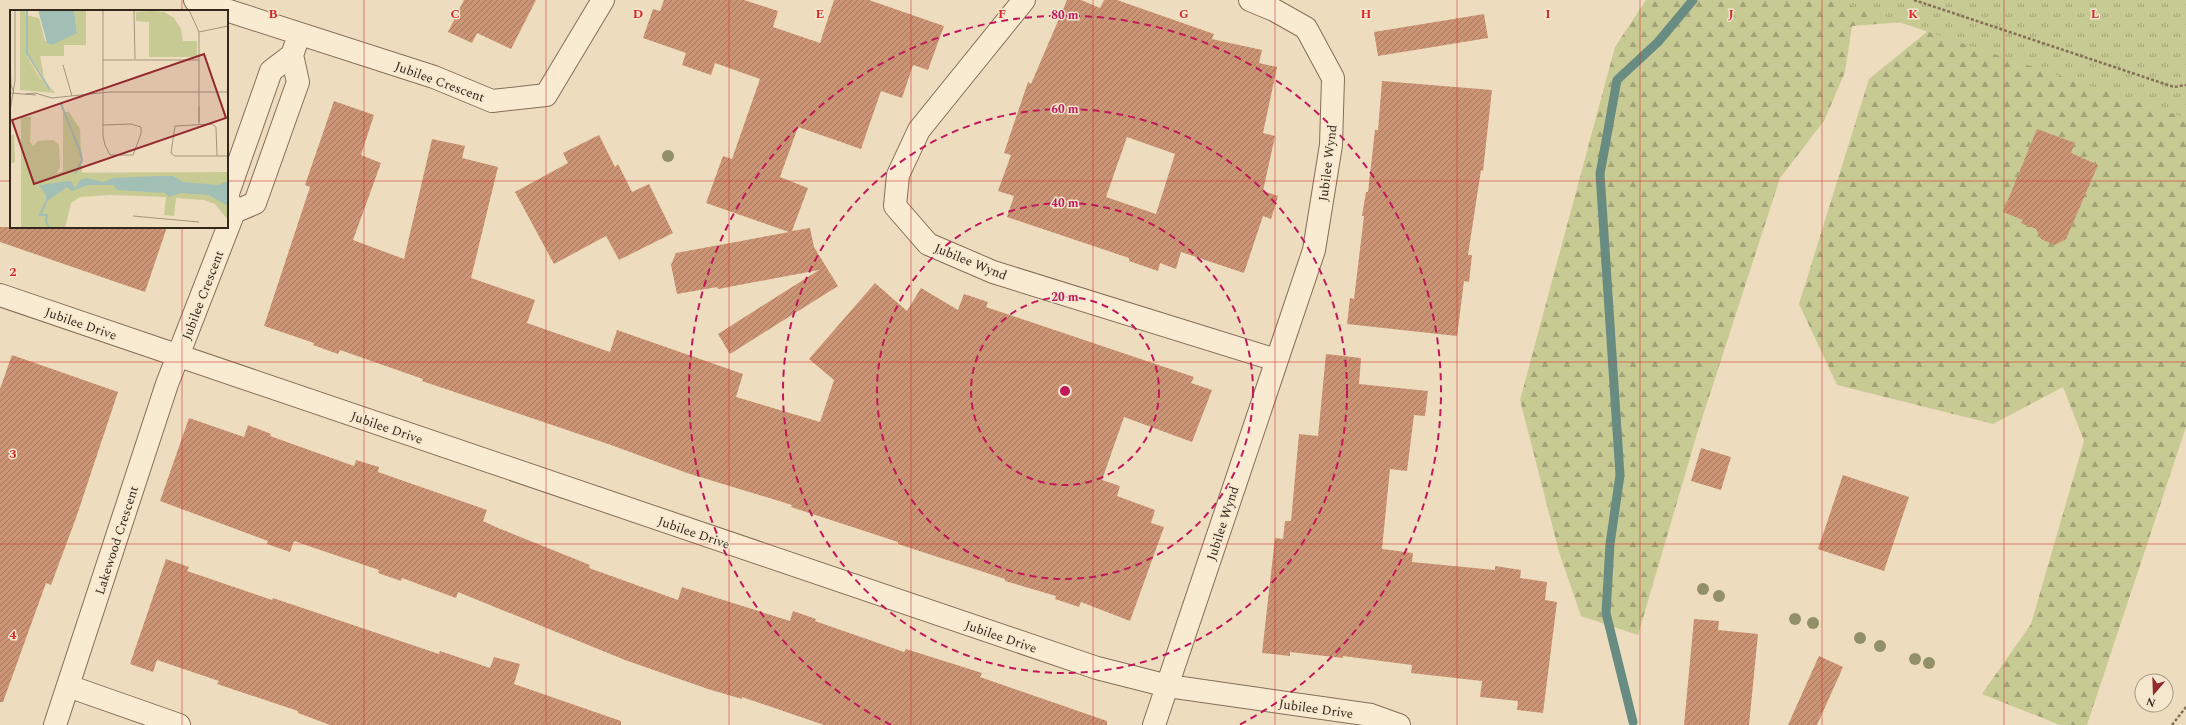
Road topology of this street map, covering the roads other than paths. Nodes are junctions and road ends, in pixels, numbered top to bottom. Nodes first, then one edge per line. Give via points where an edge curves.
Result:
1 (195, 0) edge
2 (603, 0) edge
3 (1024, 0) edge
4 (1250, 0) edge
5 (227, 10) edge
6 (228, 10) edge
7 (299, 33) junction
8 (292, 55) junction
9 (228, 193) edge
10 (228, 198) edge
11 (234, 212) junction
12 (228, 227) edge
13 (228, 228) edge
14 (0, 296) edge
15 (178, 356) junction
16 (1276, 360) junction
17 (68, 686) junction
18 (1168, 686) junction
19 (55, 725) edge
20 (179, 725) edge
21 (1154, 725) edge
22 (1399, 725) edge

1 - 5 street, Jubilee Crescent
2 - 7 street, Jubilee Crescent via 546,95 500,100 492,100 434,77
3 - 16 street, Jubilee Wynd via 919,130 898,174 895,206 928,244 993,272
4 - 16 street, Jubilee Wynd via 1306,28 1334,78 1331,145 1314,250
6 - 7 street, Jubilee Crescent
7 - 8 street
8 - 9 street via 271,71
8 - 11 street via 298,82 255,203
10 - 11 street
11 - 12 street, Jubilee Crescent
13 - 15 street, Jubilee Crescent
14 - 15 street, Jubilee Drive
15 - 17 street, Lakewood Crescent
15 - 18 street, Jubilee Drive via 1097,668
16 - 18 street, Jubilee Wynd
17 - 19 street, Lakewood Crescent
17 - 20 street
18 - 21 street, Jubilee Wynd
18 - 22 street, Jubilee Drive via 1371,715

